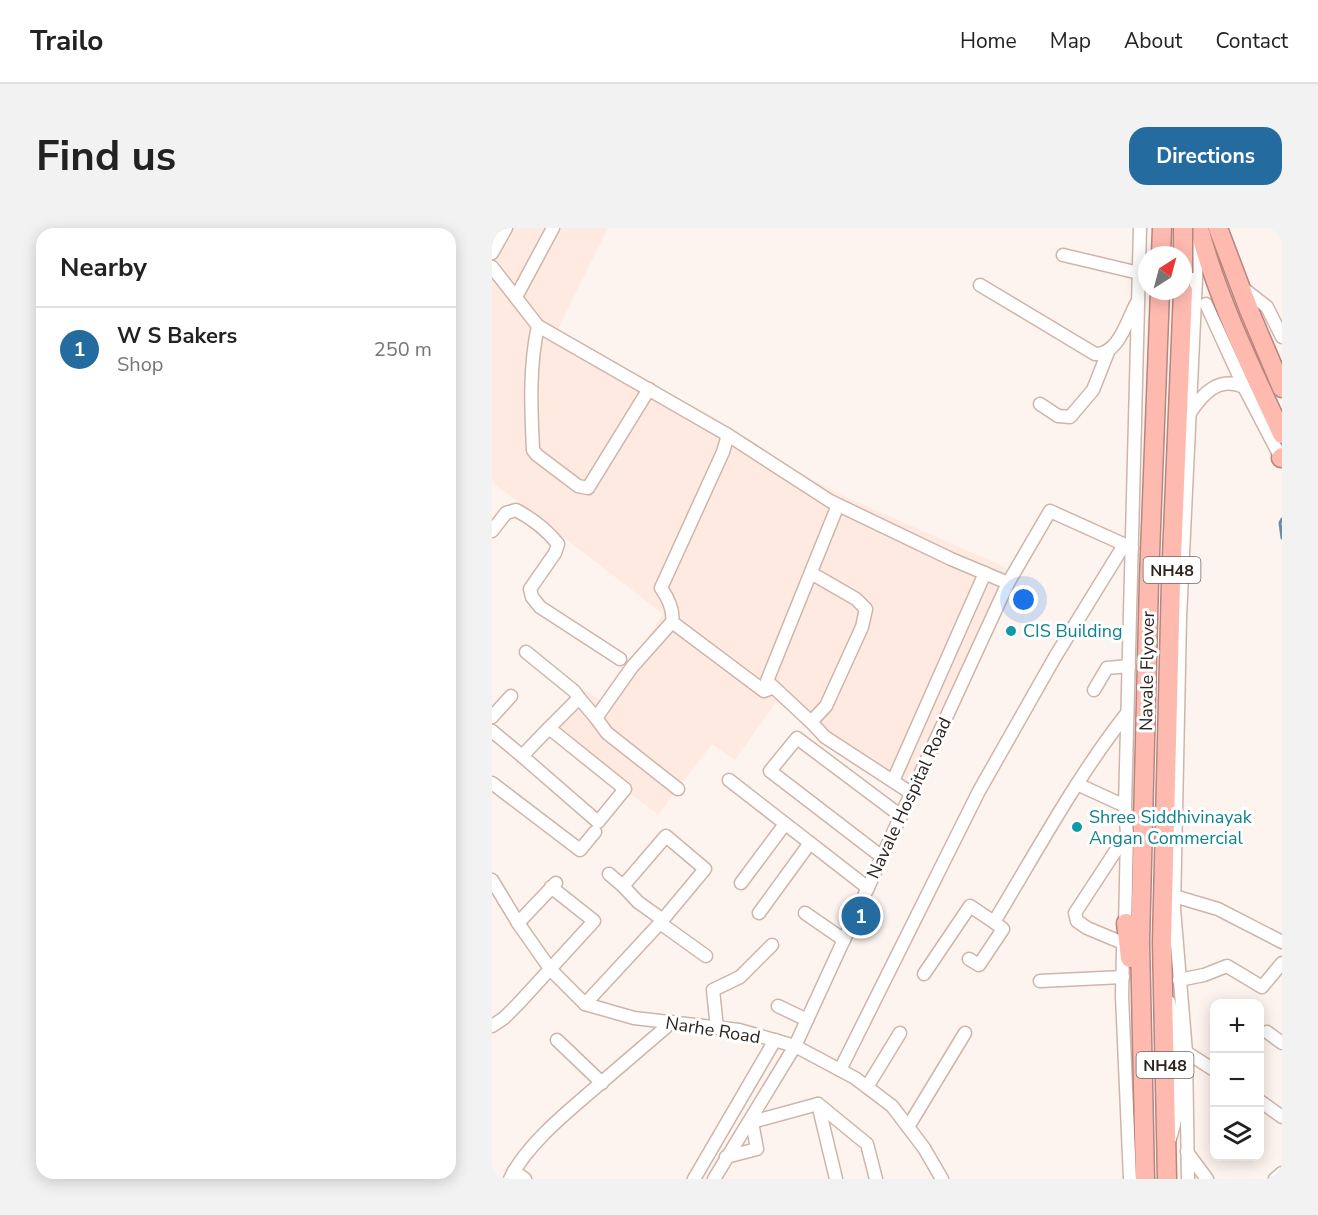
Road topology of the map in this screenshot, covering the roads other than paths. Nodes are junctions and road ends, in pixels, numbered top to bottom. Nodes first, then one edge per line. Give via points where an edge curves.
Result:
1 (506, 228) edge
2 (553, 228) edge
3 (1162, 228) edge
4 (1183, 228) edge
5 (1199, 228) edge
6 (1218, 228) edge
7 (1137, 230) edge
8 (1139, 246) edge
9 (1161, 246) edge
10 (1185, 246) edge
11 (1192, 251) edge
12 (492, 253) edge
13 (1063, 255) dead end
14 (1138, 265) edge
15 (492, 267) edge
16 (980, 285) dead end
17 (1240, 286) junction
18 (516, 297) junction
19 (1138, 300) joint
20 (1160, 300) edge
21 (1183, 300) edge
22 (1187, 300) edge
23 (1206, 304) dead end
24 (1277, 316) edge
25 (538, 326) junction
26 (1282, 337) edge
27 (1108, 352) junction
28 (1244, 387) junction
29 (1282, 387) edge
30 (649, 389) junction
31 (1040, 404) dead end
32 (1189, 414) junction
33 (1282, 434) edge
34 (728, 435) junction
35 (1282, 459) edge
36 (838, 505) junction
37 (492, 531) edge
38 (1128, 546) junction
39 (811, 573) junction
40 (984, 573) junction
41 (1008, 583) junction
42 (672, 622) junction
43 (526, 652) dead end
44 (620, 659) dead end
45 (1129, 666) junction
46 (772, 688) junction
47 (1094, 690) dead end
48 (511, 696) dead end
49 (579, 698) junction
50 (1127, 713) junction
51 (492, 717) edge
52 (596, 718) junction
53 (811, 722) junction
54 (549, 728) junction
55 (492, 731) edge
56 (522, 756) junction
57 (729, 780) dead end
58 (893, 781) junction
59 (1077, 784) junction
60 (493, 787) edge
61 (678, 789) dead end
62 (911, 793) junction
63 (1125, 806) junction
64 (901, 816) junction
65 (785, 824) junction
66 (595, 832) dead end
67 (1127, 834) junction
68 (810, 843) junction
69 (882, 857) junction
70 (609, 874) dead end
71 (492, 880) edge
72 (741, 883) dead end
73 (623, 886) junction
74 (868, 888) junction
75 (1174, 896) junction
76 (759, 913) dead end
77 (805, 913) dead end
78 (661, 922) junction
79 (994, 922) junction
80 (518, 923) junction
81 (1126, 923) junction
82 (844, 940) junction
83 (1282, 942) edge
84 (1123, 943) junction
85 (772, 945) dead end
86 (706, 956) dead end
87 (969, 959) dead end
88 (1282, 963) edge
89 (551, 970) junction
90 (924, 974) dead end
91 (1123, 977) junction
92 (1171, 980) junction
93 (1040, 981) dead end
94 (585, 1004) junction
95 (778, 1006) dead end
96 (807, 1020) junction
97 (672, 1022) junction
98 (492, 1026) edge
99 (717, 1028) junction
100 (1267, 1032) dead end
101 (900, 1033) dead end
102 (965, 1033) dead end
103 (557, 1040) dead end
104 (775, 1040) junction
105 (1282, 1043) edge
106 (795, 1046) junction
107 (1184, 1057) junction
108 (1142, 1061) junction
109 (1210, 1068) edge
110 (840, 1070) junction
111 (602, 1083) junction
112 (867, 1087) junction
113 (818, 1104) junction
114 (1264, 1104) edge
115 (1282, 1116) edge
116 (908, 1127) junction
117 (1167, 1150) junction
118 (1186, 1151) junction
119 (726, 1157) junction
120 (1282, 1173) edge
121 (512, 1175) edge
122 (525, 1179) edge
123 (694, 1179) edge
124 (714, 1179) edge
125 (836, 1179) edge
126 (876, 1179) edge
127 (942, 1179) edge
128 (1130, 1179) edge
129 (1145, 1179) edge
130 (1167, 1179) edge
131 (1188, 1179) edge
132 (1207, 1179) edge
133 (1275, 1179) edge

1 - 12 street
2 - 18 street
3 - 9 highway
4 - 10 highway, bridge
5 - 11 street
5 - 33 highway via 1228,313
6 - 17 highway
7 - 8 street
13 - 14 street
15 - 18 street
16 - 27 street via 1095,354
17 - 24 street
17 - 29 highway
18 - 25 street
19 - 27 street
19 - 38 street
20 - 108 highway, Navale Flyover / NH48 via 1140,942
21 - 92 highway, Navale Flyover / NH48 via 1162,942
22 - 32 street
23 - 28 street
24 - 26 street
25 - 30 street
25 - 30 street via 530,398 533,450 578,486 588,488
27 - 31 street via 1093,390 1070,417 1058,416
28 - 32 street via 1217,385 1200,398
28 - 35 street
30 - 34 street
32 - 75 street
34 - 36 street
34 - 42 street via 662,588
36 - 39 street
36 - 40 street
37 - 44 street via 506,513 516,510 543,528 558,544 530,589 532,597 540,607
38 - 41 street, Navale Hospital Road via 1050,511
38 - 45 street
38 - 110 street via 1054,657 979,791
39 - 46 street via 767,681
39 - 53 street via 866,609 862,627 826,705
40 - 41 street
40 - 58 street
41 - 62 street, Navale Hospital Road
42 - 46 street via 764,691
42 - 52 street via 632,667
43 - 49 street
45 - 47 street via 1107,668
45 - 50 street
46 - 53 street
48 - 51 street
49 - 52 street
49 - 54 street
50 - 59 street
50 - 63 street
52 - 61 street via 608,733
53 - 58 street via 825,737
54 - 56 street
54 - 56 street via 625,789 598,822
55 - 56 street
57 - 65 street
58 - 62 street
59 - 63 street
59 - 79 street
60 - 66 street via 580,850
62 - 64 street, Navale Hospital Road
63 - 67 street
64 - 69 street, Navale Hospital Road
64 - 69 street via 797,738 770,771
65 - 68 street
65 - 72 street
67 - 81 street
67 - 84 street via 1075,913 1077,921 1087,928
68 - 74 street
68 - 76 street
69 - 74 street, Navale Hospital Road
70 - 73 street
71 - 80 street, Narhe Road
73 - 78 street
73 - 78 street via 666,836 705,869
74 - 82 street, Navale Hospital Road
75 - 83 street via 1224,912
75 - 92 street
77 - 82 street
78 - 86 street
78 - 94 street
79 - 87 street via 1003,929 979,965
79 - 90 street via 970,906
80 - 89 street, Narhe Road
80 - 89 street via 554,885 594,921
81 - 84 street
81 - 108 highway via 1136,1044
82 - 96 street, Navale Hospital Road
84 - 91 street
85 - 99 street via 740,977 714,990
88 - 92 street via 1262,987 1227,966 1204,975
89 - 94 street, Narhe Road
89 - 98 street
91 - 93 street
91 - 128 street
92 - 107 street via 1173,1021
92 - 117 highway, NH48
94 - 97 street, Narhe Road via 634,1018
95 - 96 street
96 - 106 street, Navale Hospital Road
97 - 99 street, Narhe Road
97 - 111 street
99 - 104 street, Narhe Road
100 - 105 street
101 - 112 street
102 - 116 street
103 - 111 street
104 - 106 street, Narhe Road
104 - 123 street
106 - 110 street, Narhe Road
106 - 119 street, Navale Hospital Road
107 - 109 street
107 - 117 street via 1176,1122
107 - 118 street
108 - 129 highway, NH48
110 - 112 street, Narhe Road
111 - 121 street via 542,1137
112 - 116 street, Narhe Road via 892,1106
113 - 119 street via 752,1122 757,1149
113 - 125 street
113 - 126 street via 867,1144
114 - 115 street
116 - 127 street, Narhe Road
117 - 130 highway, NH48
118 - 131 street
118 - 132 street
119 - 124 street, Navale Hospital Road
120 - 133 street
121 - 122 street

